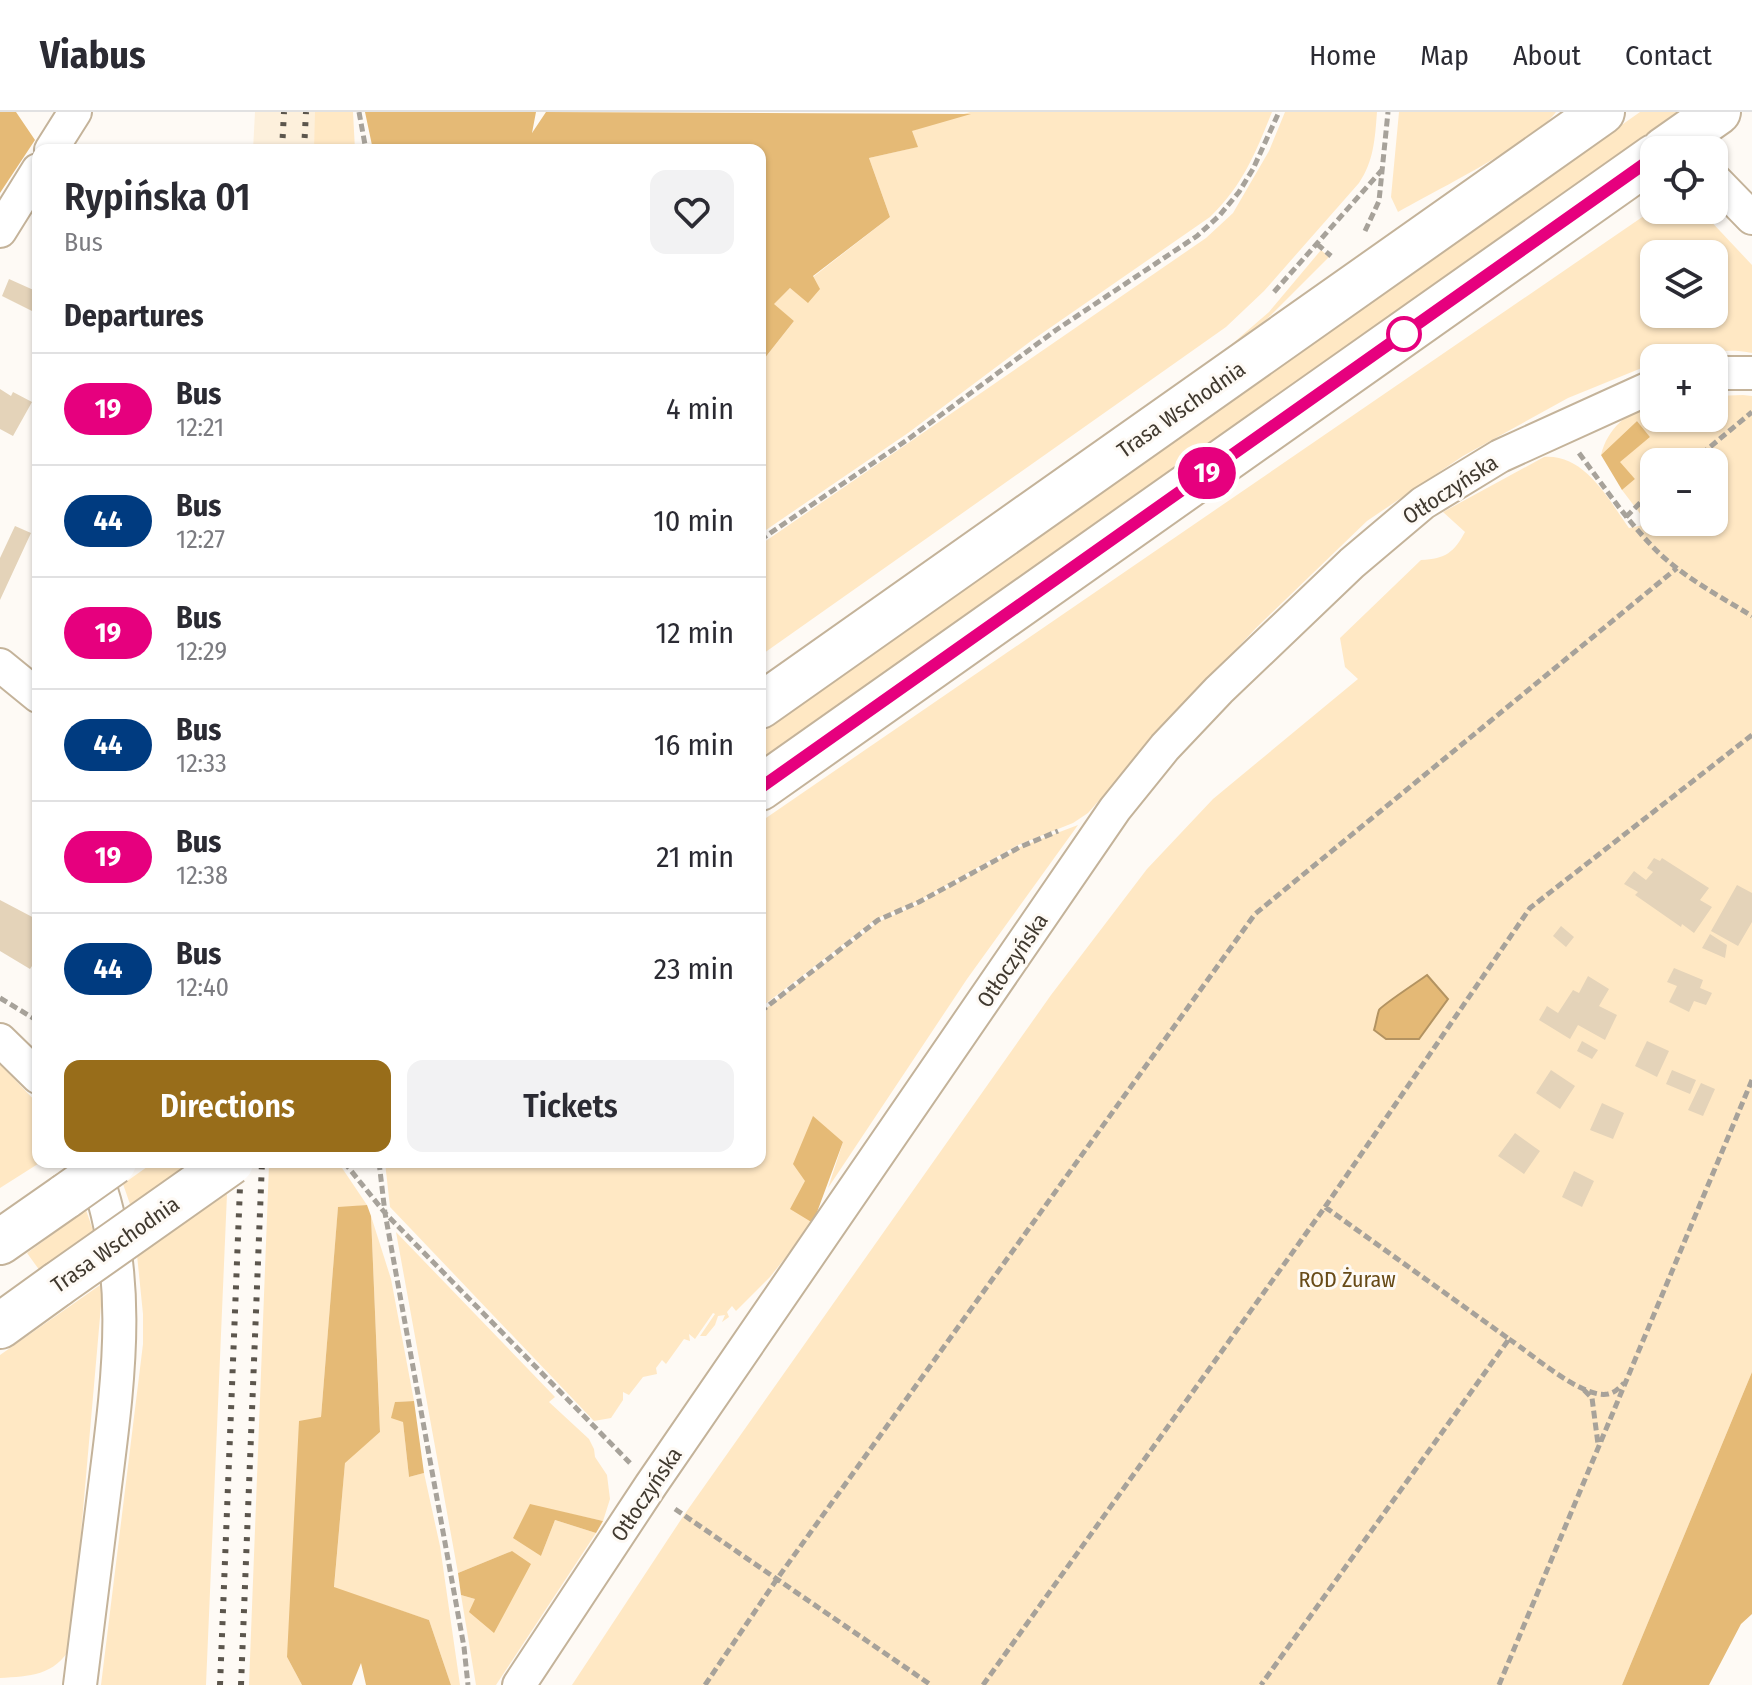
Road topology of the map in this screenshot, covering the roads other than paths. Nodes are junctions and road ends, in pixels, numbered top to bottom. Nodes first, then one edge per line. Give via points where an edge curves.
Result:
1 (75, 112) edge
2 (1602, 112) edge
3 (1718, 112) edge
4 (1688, 136) edge
5 (55, 144) edge
6 (1640, 171) edge
7 (32, 180) edge
8 (1728, 193) edge
9 (1752, 218) edge
10 (0, 231) edge
11 (1728, 373) edge
12 (1752, 373) edge
13 (1640, 393) edge
14 (0, 665) edge
15 (32, 691) edge
16 (766, 702) edge
17 (766, 784) edge
18 (0, 1040) edge
19 (32, 1071) edge
20 (101, 1168) edge
21 (222, 1168) edge
22 (78, 1179) edge
23 (0, 1242) edge
24 (0, 1326) edge
25 (80, 1685) edge
26 (519, 1685) edge

1 - 5 street
2 - 16 main road, Trasa Wschodnia
3 - 4 main road
6 - 17 main road
7 - 10 street
8 - 9 street
11 - 12 street
13 - 26 street, Otłoczyńska via 1500,456 1423,503 1219,690 1156,757 642,1480
14 - 15 street
18 - 19 street
20 - 22 main road, bridge
21 - 24 main road, Trasa Wschodnia, bridge
22 - 23 main road
22 - 25 street via 110,1218 121,1324

